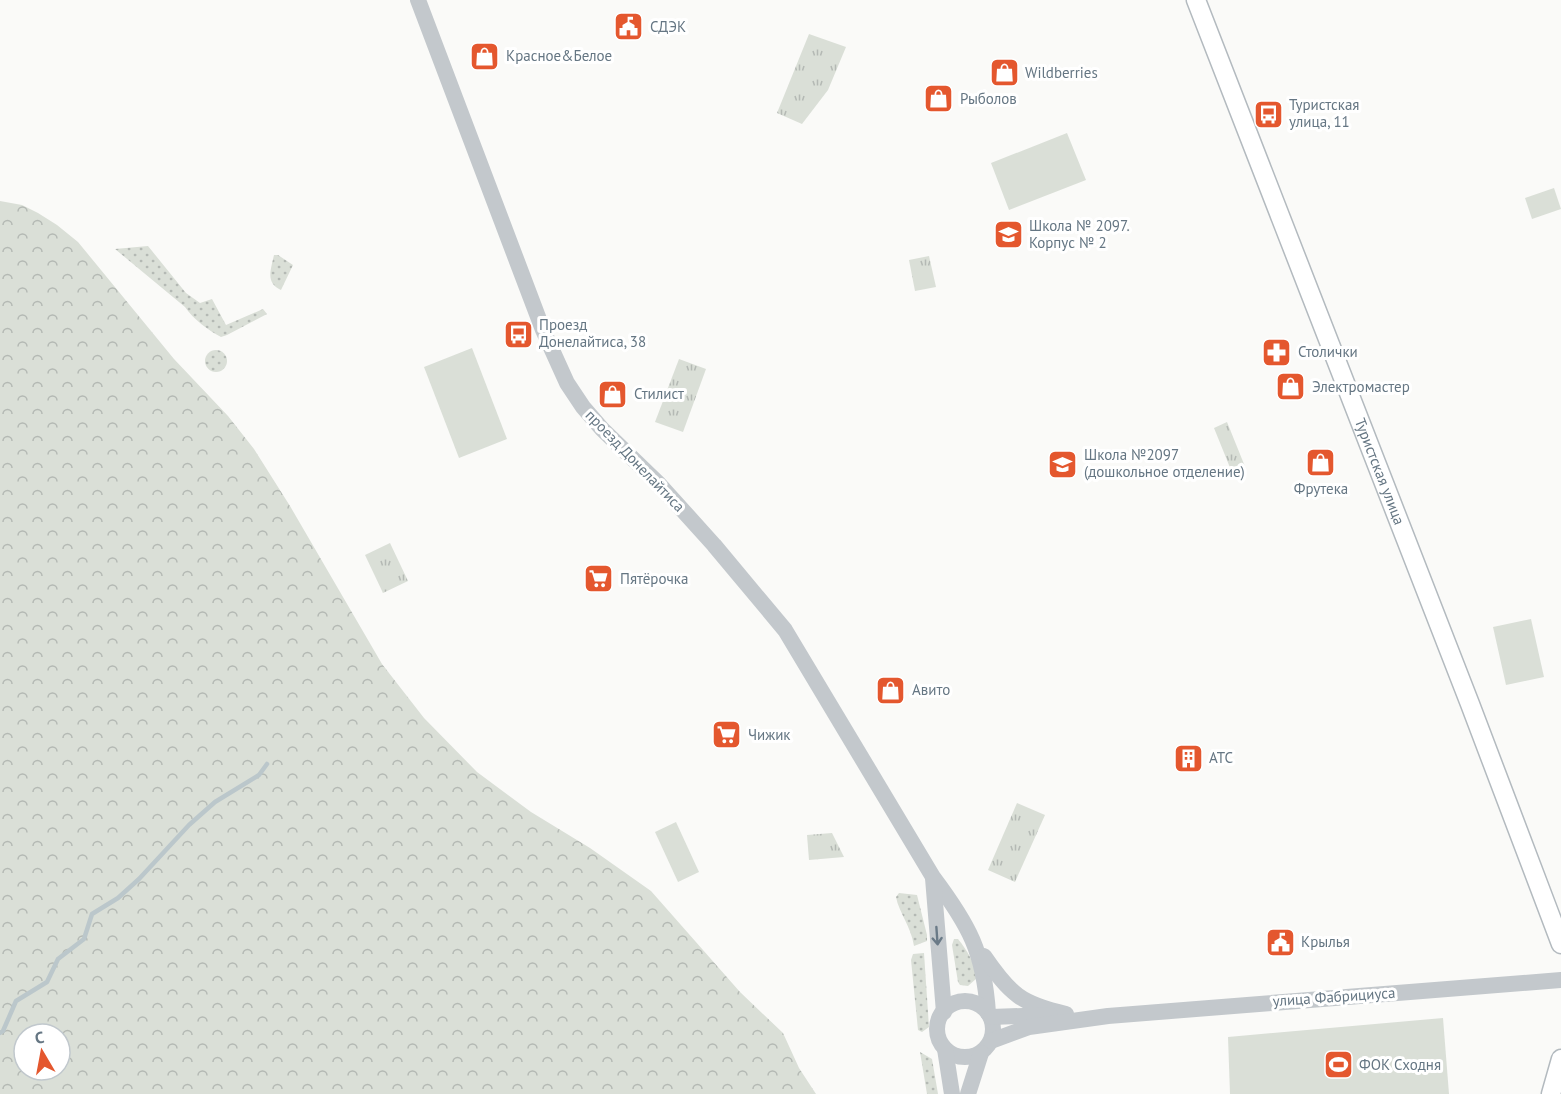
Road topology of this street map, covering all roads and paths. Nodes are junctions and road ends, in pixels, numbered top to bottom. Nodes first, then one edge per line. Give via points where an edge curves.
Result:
1 (418, 0) edge
2 (1196, 0) edge
3 (933, 877) junction
4 (973, 940) junction
5 (1561, 944) edge
6 (1561, 980) edge
7 (944, 1012) junction
8 (1066, 1014) junction
9 (989, 1015) junction
10 (1108, 1016) junction
11 (986, 1047) junction
12 (945, 1048) junction
13 (1561, 1059) edge
14 (952, 1094) edge
15 (968, 1094) edge
16 (1551, 1094) edge

1 - 3 street, проезд Донелайтиса via 543,330 567,383 602,429 659,484 785,630
2 - 5 main road, Туристская улица
3 - 4 street, проезд Донелайтиса via 956,907
3 -> 7 street, проезд Донелайтиса
4 - 8 street via 996,973 1026,1002
4 - 9 street, проезд Донелайтиса via 984,970
6 - 10 street, улица Фабрициуса
7 - 9 street via 956,1003 970,1002
7 - 12 street, проезд Донелайтиса via 938,1026
8 - 9 street, улица Фабрициуса
8 - 10 street, улица Фабрициуса
9 - 11 street, проезд Донелайтиса via 993,1025
10 - 11 street, улица Фабрициуса via 1029,1027
11 - 12 street via 974,1056 958,1057
11 - 15 street, проезд Донелайтиса
12 - 14 street, проезд Донелайтиса
13 - 16 main road

